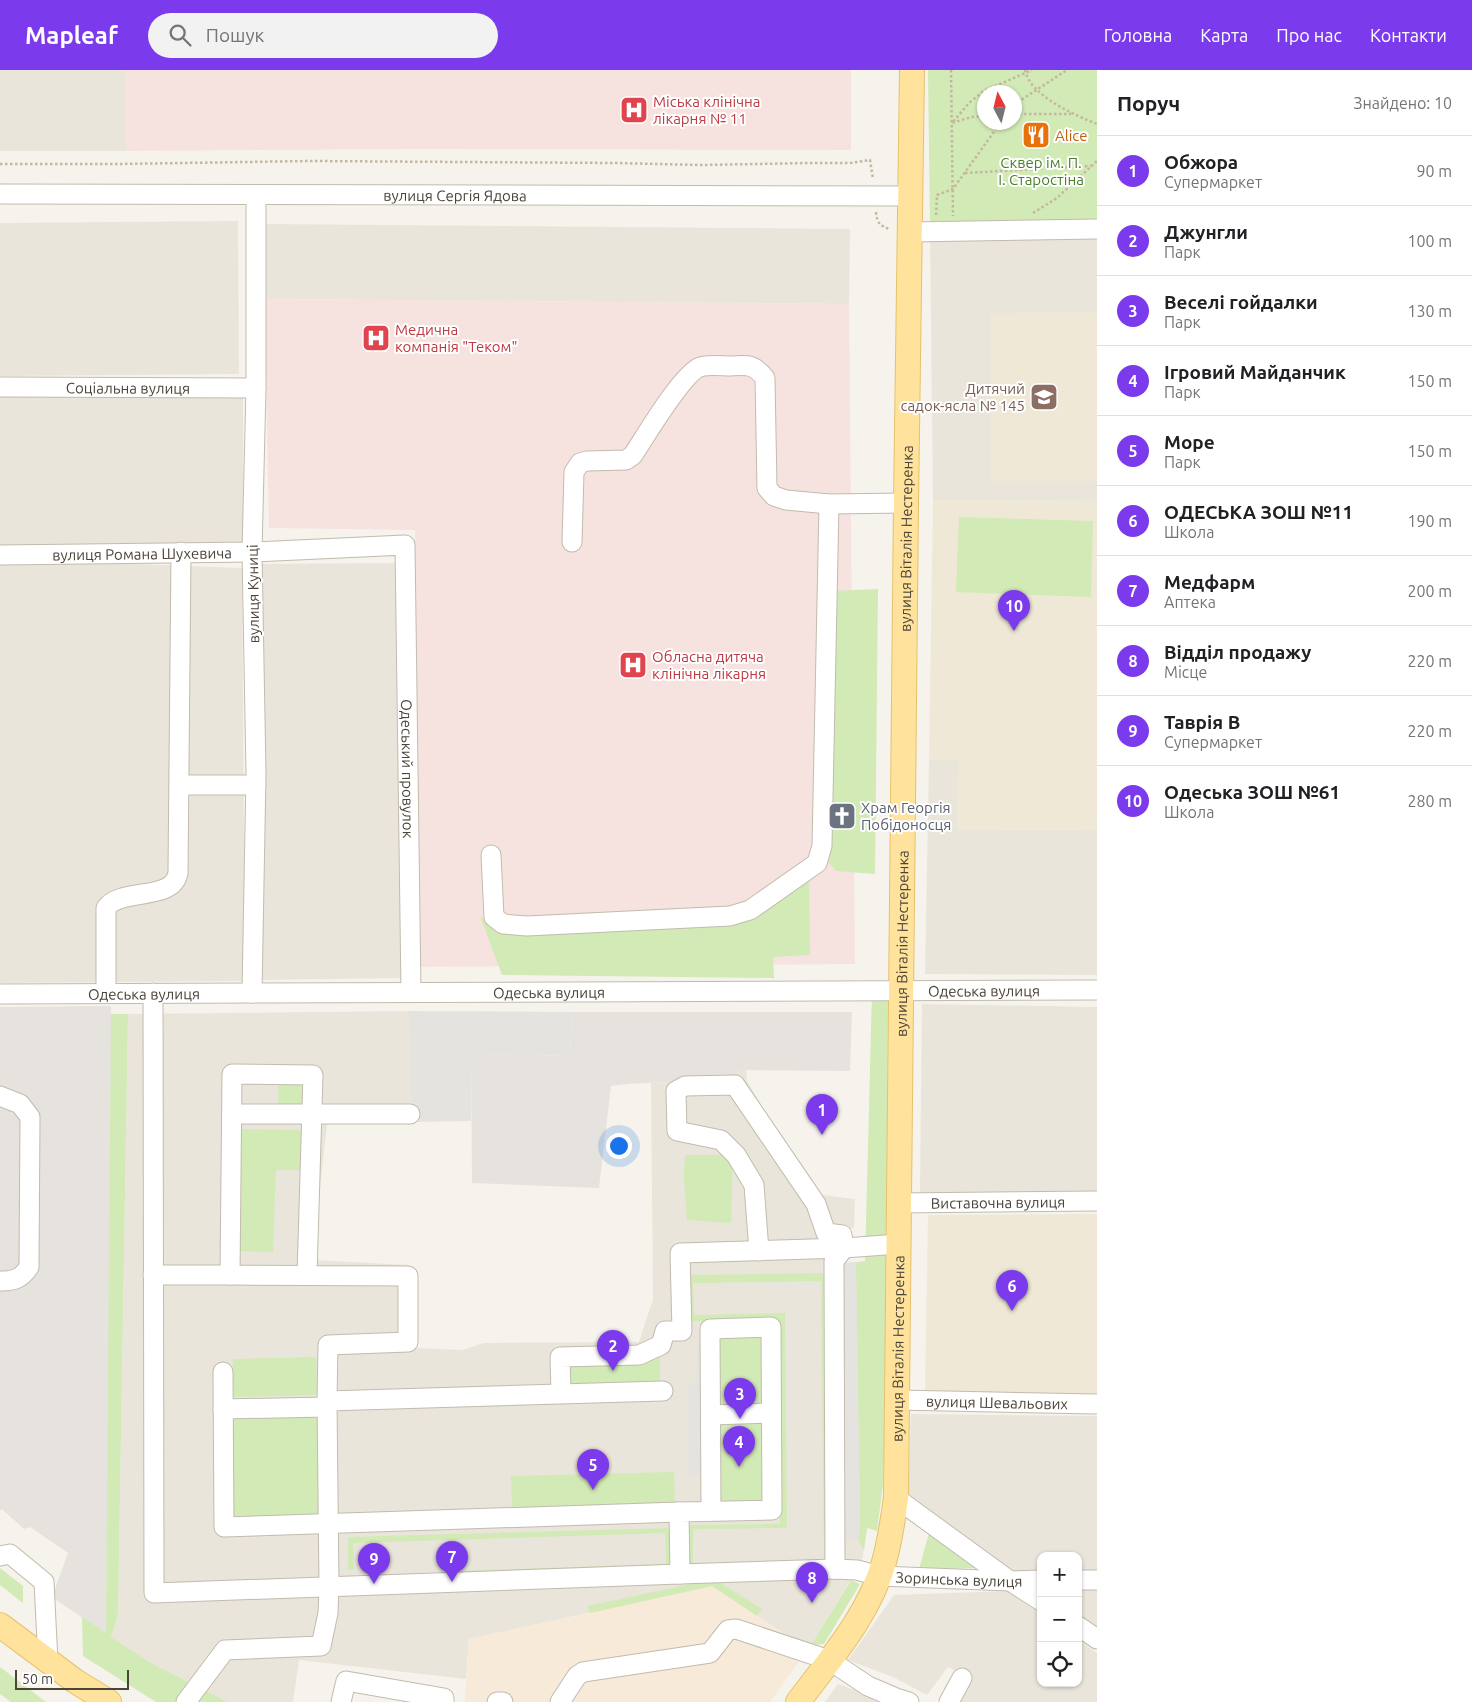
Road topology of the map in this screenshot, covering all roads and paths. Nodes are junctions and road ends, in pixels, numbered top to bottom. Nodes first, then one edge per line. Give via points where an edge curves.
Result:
1 (912, 70) edge
2 (951, 70) edge
3 (1032, 70) edge
4 (1067, 70) edge
5 (1026, 72) edge
6 (1036, 90) junction
7 (1022, 100) edge
8 (1022, 114) edge
9 (1073, 114) junction
10 (977, 117) edge
11 (952, 123) junction
12 (1097, 124) edge
13 (995, 130) edge
14 (870, 160) dead end
15 (1097, 161) edge
16 (0, 164) edge
17 (1091, 166) junction
18 (964, 173) junction
19 (953, 189) junction
20 (0, 194) edge
21 (256, 195) junction
22 (910, 196) junction
23 (1097, 229) edge
24 (1010, 230) junction
25 (909, 232) junction
26 (953, 232) junction
27 (0, 387) edge
28 (256, 388) junction
29 (906, 503) junction
30 (829, 504) junction
31 (572, 542) dead end
32 (406, 545) joint
33 (181, 552) junction
34 (252, 552) junction
35 (0, 554) edge
36 (179, 785) junction
37 (256, 785) junction
38 (491, 854) dead end
39 (1097, 990) edge
40 (153, 992) junction
41 (410, 992) junction
42 (901, 992) junction
43 (106, 993) junction
44 (252, 993) junction
45 (0, 994) edge
46 (0, 1096) edge
47 (232, 1114) junction
48 (410, 1114) dead end
49 (312, 1115) junction
50 (1097, 1201) edge
51 (899, 1203) junction
52 (899, 1244) junction
53 (844, 1248) junction
54 (759, 1251) junction
55 (153, 1275) junction
56 (230, 1275) junction
57 (307, 1275) junction
58 (0, 1281) edge
59 (710, 1330) junction
60 (682, 1331) junction
61 (223, 1372) dead end
62 (663, 1390) dead end
63 (561, 1393) junction
64 (898, 1400) junction
65 (327, 1404) junction
66 (1097, 1404) edge
67 (223, 1409) junction
68 (772, 1413) junction
69 (711, 1415) junction
70 (896, 1498) junction
71 (711, 1511) junction
72 (679, 1512) junction
73 (327, 1525) junction
74 (0, 1556) edge
75 (835, 1569) junction
76 (680, 1574) junction
77 (879, 1576) junction
78 (1037, 1580) edge
79 (1082, 1580) edge
80 (1097, 1580) edge
81 (1010, 1581) junction
82 (329, 1587) junction
83 (1037, 1598) edge
84 (0, 1625) edge
85 (1082, 1629) edge
86 (1097, 1639) edge
87 (829, 1660) junction
88 (48, 1662) junction
89 (962, 1678) dead end
90 (98, 1699) edge
91 (186, 1702) edge
92 (341, 1702) edge
93 (444, 1702) edge
94 (496, 1702) edge
95 (503, 1702) edge
96 (560, 1702) edge
97 (798, 1702) edge
98 (909, 1702) edge
99 (949, 1702) edge

1 - 22 main road, вулиця Віталія Нестеренка
2 - 11 path
3 - 5 path
4 - 6 path
5 - 6 path
5 - 11 path via 984,91
6 - 7 path
6 - 9 path
8 - 9 path
9 - 12 path
10 - 11 path
11 - 19 path
13 - 18 path
14 - 16 path via 701,165 309,160
15 - 17 path
17 - 18 path
17 - 24 path via 1057,198
18 - 19 path
19 - 26 path
20 - 21 street, вулиця Сергія Ядова
21 - 22 street, вулиця Сергія Ядова
21 - 28 street, вулиця Куниці
22 - 25 main road, вулиця Віталія Нестеренка
23 - 24 street
24 - 26 street
25 - 26 street
25 - 29 main road, вулиця Віталія Нестеренка
27 - 28 street, Соціальна вулиця
28 - 34 street, вулиця Куниці
29 - 30 street
29 - 42 main road, вулиця Віталія Нестеренка
30 - 31 street via 786,500 774,496 767,488 765,378 758,369 746,365 701,366 674,392 633,456 626,460 580,463 574,472
30 - 38 street via 822,846 817,863 750,910 730,916 527,926 503,924 494,916
32 - 34 street, вулиця Романа Шухевича
32 - 41 street, Одеський провулок
33 - 34 street, вулиця Романа Шухевича
33 - 35 street, вулиця Романа Шухевича
33 - 36 street
34 - 37 street, вулиця Куниці
36 - 37 street
36 - 43 street via 177,878 168,887 117,900 106,908
37 - 44 street, вулиця Куниці
39 - 42 street, Одеська вулиця
40 - 43 street, Одеська вулиця
40 - 44 street, Одеська вулиця
40 - 55 street
41 - 42 street, Одеська вулиця
41 - 44 street, Одеська вулиця
42 - 51 main road, вулиця Віталія Нестеренка
43 - 45 street, Одеська вулиця
46 - 58 street via 20,1104 30,1117 30,1127 29,1267 16,1280
47 - 49 street
47 - 49 street via 232,1074 313,1075
47 - 56 street
48 - 49 street
49 - 57 street
50 - 51 street, Виставочна вулиця
51 - 52 main road, вулиця Віталія Нестеренка
52 - 53 street
52 - 64 main road, вулиця Віталія Нестеренка
53 - 54 street
53 - 54 street via 842,1235 826,1233 816,1204 735,1085 685,1086 676,1091 678,1131 721,1140 736,1155 754,1185
53 - 75 street via 834,1261
54 - 60 street via 680,1253
55 - 56 street
55 - 82 street, Зоринська вулиця via 154,1593
56 - 57 street
57 - 65 street via 408,1276 408,1342 328,1345
59 - 60 street
59 - 68 street via 771,1327
59 - 69 street
60 - 63 street via 666,1331 662,1345 639,1355 560,1357
61 - 67 street
62 - 63 street
63 - 65 street
64 - 66 street, вулиця Шевальових
64 - 70 main road, вулиця Віталія Нестеренка
65 - 67 street
65 - 73 street
67 - 73 street via 224,1527
68 - 69 street
68 - 71 street via 772,1510
69 - 71 street
70 - 77 main road, вулиця Віталія Нестеренка via 890,1540
70 - 81 street
71 - 72 street
72 - 73 street
72 - 76 street
73 - 82 street
74 - 88 street via 10,1554 44,1582
75 - 76 street, Зоринська вулиця
75 - 77 street, Зоринська вулиця
76 - 82 street, Зоринська вулиця
77 - 81 street, Зоринська вулиця
77 - 87 main road, вулиця Віталія Нестеренка via 864,1611
78 - 81 street, Зоринська вулиця
79 - 80 street
81 - 83 street
82 - 91 street via 322,1646 225,1650
84 - 88 main road
85 - 86 street
87 - 96 street via 736,1629 728,1630 710,1653 583,1672
87 - 97 main road, вулиця Віталія Нестеренка
87 - 98 street via 868,1686
88 - 90 main road
89 - 99 street
92 - 93 street via 346,1681 444,1698
94 - 95 street

